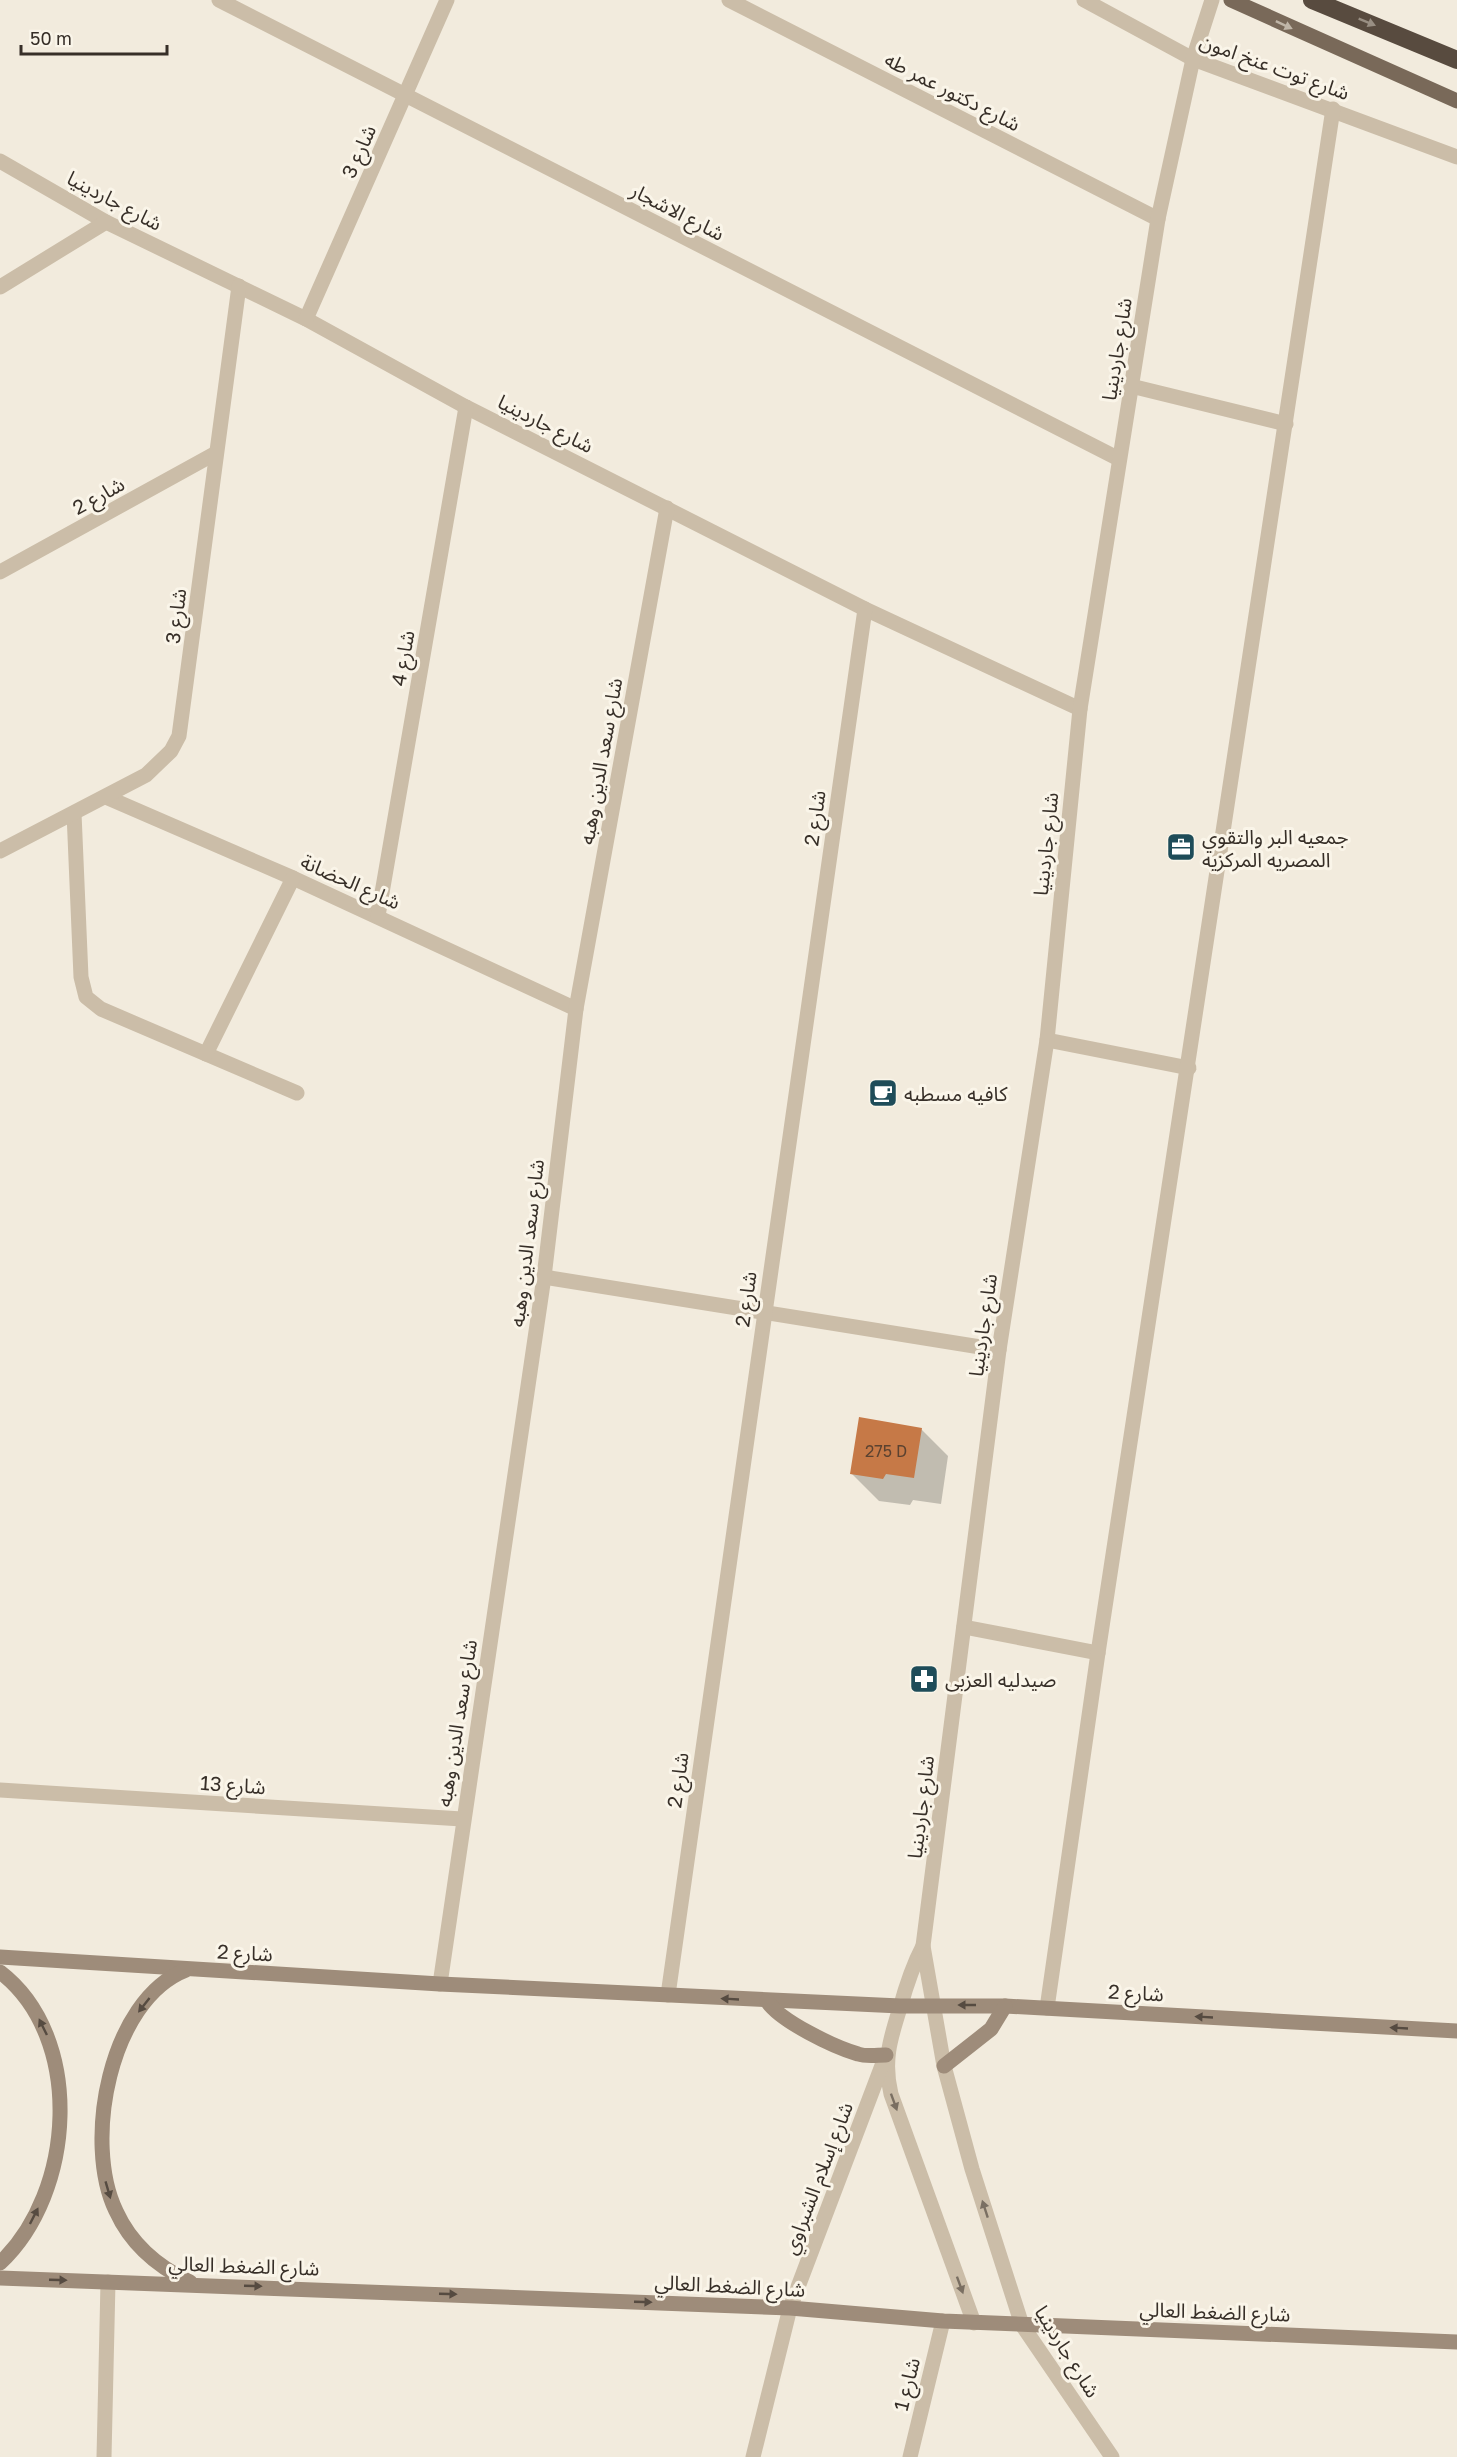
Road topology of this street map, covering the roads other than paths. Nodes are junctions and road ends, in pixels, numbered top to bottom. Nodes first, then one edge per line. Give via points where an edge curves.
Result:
1 (219, 0) edge
2 (447, 0) edge
3 (729, 0) edge
4 (1084, 0) edge
5 (1212, 0) edge
6 (1231, 0) edge
7 (1312, 0) edge
8 (1193, 60) junction
9 (1457, 60) edge
10 (405, 96) junction
11 (1457, 101) edge
12 (1333, 109) junction
13 (1457, 157) edge
14 (0, 160) edge
15 (1158, 219) junction
16 (106, 222) junction
17 (239, 286) junction
18 (0, 287) edge
19 (306, 319) junction
20 (1131, 387) junction
21 (466, 406) junction
22 (1286, 424) junction
23 (216, 453) junction
24 (1119, 459) junction
25 (667, 508) junction
26 (0, 572) edge
27 (865, 609) junction
28 (1080, 709) junction
29 (106, 797) junction
30 (74, 813) junction
31 (0, 851) edge
32 (293, 878) junction
33 (378, 916) junction
34 (576, 1009) junction
35 (1047, 1040) junction
36 (206, 1054) junction
37 (1189, 1068) junction
38 (297, 1093) dead end
39 (544, 1277) junction
40 (764, 1311) junction
41 (999, 1350) junction
42 (964, 1627) junction
43 (1098, 1653) junction
44 (0, 1791) edge
45 (462, 1819) junction
46 (923, 1946) junction
47 (0, 1957) edge
48 (188, 1969) junction
49 (0, 1972) edge
50 (440, 1984) junction
51 (668, 1995) junction
52 (767, 2001) junction
53 (933, 2005) junction
54 (900, 2006) junction
55 (1005, 2006) junction
56 (1047, 2008) junction
57 (1457, 2031) edge
58 (886, 2055) junction
59 (944, 2066) junction
60 (0, 2263) edge
61 (0, 2278) edge
62 (108, 2282) junction
63 (193, 2284) junction
64 (789, 2308) junction
65 (943, 2322) junction
66 (974, 2323) junction
67 (1022, 2325) junction
68 (1457, 2342) edge
69 (104, 2457) edge
70 (753, 2457) edge
71 (910, 2457) edge
72 (1112, 2457) edge

1 - 10 street, شارع الاشجار
2 - 10 street, شارع 3
3 - 15 street, شارع دكتور عمر طه
4 - 8 street, شارع توت عنخ امون
5 - 8 street, شارع جاردينيا
6 -> 11 main road
7 -> 9 highway
8 - 12 street, شارع توت عنخ امون
8 - 15 street, شارع جاردينيا
10 - 19 street, شارع 3
10 - 24 street, شارع الاشجار
12 - 13 street, شارع توت عنخ امون
12 - 22 street
14 - 16 street, شارع جاردينيا
15 - 20 street, شارع جاردينيا
16 - 17 street, شارع جاردينيا
16 - 18 street
17 - 19 street, شارع جاردينيا
17 - 23 street, شارع 3
19 - 21 street, شارع جاردينيا
20 - 22 street
20 - 24 street, شارع جاردينيا
21 - 25 street, شارع جاردينيا
21 - 33 street, شارع 4
22 - 37 street
23 - 26 street, شارع 2
23 - 29 street, شارع 3 via 179,736 160,765
24 - 28 street, شارع جاردينيا
25 - 27 street, شارع جاردينيا
25 - 34 street, شارع سعد الدين وهبه
27 - 28 street, شارع جاردينيا
27 - 40 street, شارع 2
28 - 35 street, شارع جاردينيا
29 - 30 street, شارع 3
29 - 32 street, شارع الحضانة
30 - 31 street, شارع 3
30 - 36 street via 81,987 86,997 101,1009
32 - 33 street, شارع الحضانة
32 - 36 street
33 - 34 street, شارع الحضانة
34 - 39 street, شارع سعد الدين وهبه
35 - 37 street
35 - 41 street, شارع جاردينيا
36 - 38 street
37 - 43 street
39 - 40 street
39 - 45 street, شارع سعد الدين وهبه
40 - 41 street
40 - 51 street, شارع 2
41 - 42 street, شارع جاردينيا
42 - 43 street
42 - 46 street, شارع جاردينيا
43 - 56 street
44 - 45 street, شارع 13
45 - 50 street, شارع سعد الدين وهبه
46 - 53 street, شارع جاردينيا
46 - 54 street, شارع جاردينيا via 910,1971
47 - 48 street, شارع 2
48 - 50 street, شارع 2
48 -> 63 street via 170,1976 153,1993 126,2033 109,2077 102,2147 108,2190 126,2230 155,2262
60 -> 49 street via 20,2241 44,2196 52,2172 59,2099 56,2065 46,2032 23,1994
50 - 51 street, شارع 2
52 -> 51 street, شارع 2
52 - 54 street, شارع 2
52 - 58 street via 785,2020 852,2052
53 - 54 street, شارع 2
55 -> 53 street, شارع 2
53 - 59 street, شارع جاردينيا
54 - 58 street, شارع جاردينيا
55 - 56 street, شارع 2
55 - 59 street via 991,2029
57 -> 56 street, شارع 2
58 - 64 street, شارع إسلام الشبراوي
58 -> 66 street, شارع جاردينيا via 891,2094
67 -> 59 street, شارع جاردينيا
61 -> 62 street, شارع الضغط العالي
62 - 63 street, شارع الضغط العالي
62 - 69 street
63 -> 64 street, شارع الضغط العالي
64 - 65 street, شارع الضغط العالي
64 - 70 street, شارع إسلام الشبراوي
65 - 66 street, شارع الضغط العالي
65 - 71 street, شارع 1
66 - 67 street, شارع الضغط العالي
67 - 68 street, شارع الضغط العالي
67 - 72 street, شارع جاردينيا

